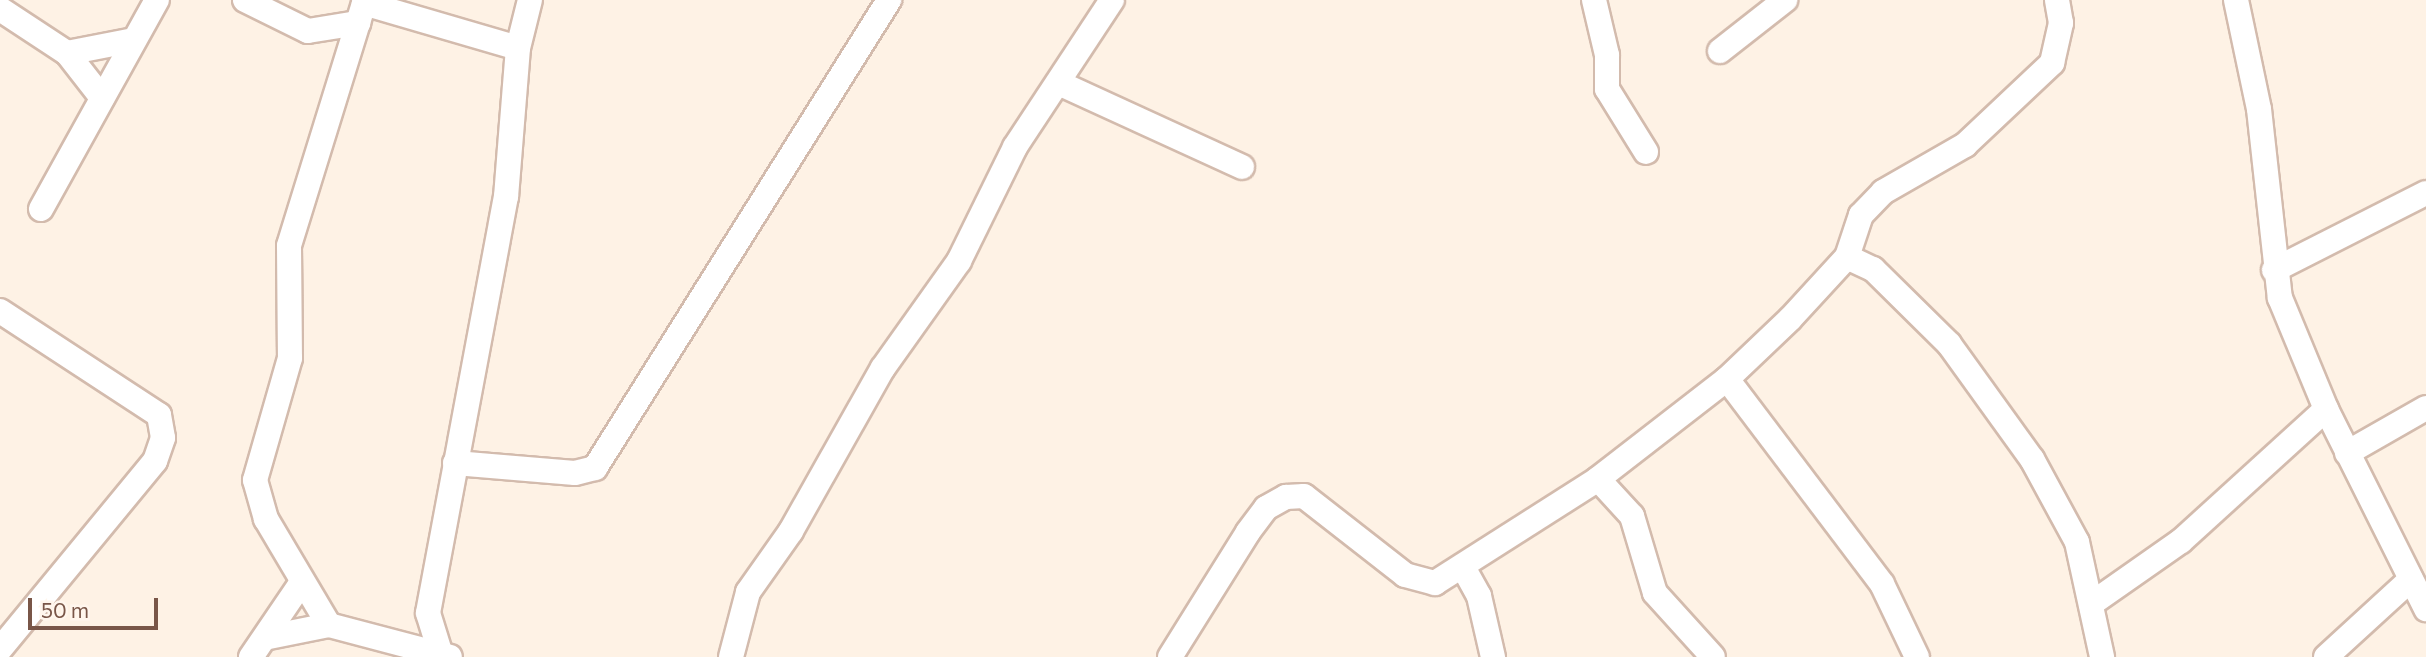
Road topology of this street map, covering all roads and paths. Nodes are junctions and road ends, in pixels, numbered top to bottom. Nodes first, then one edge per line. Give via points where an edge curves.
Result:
1 (157, 0) edge
2 (245, 0) edge
3 (530, 0) edge
4 (889, 0) edge
5 (1112, 0) edge
6 (1594, 0) edge
7 (1785, 0) edge
8 (2057, 0) edge
9 (2236, 0) edge
10 (0, 9) edge
11 (362, 9) edge
12 (134, 40) junction
13 (518, 48) junction
14 (1720, 51) dead end
15 (67, 53) junction
16 (1061, 84) junction
17 (102, 99) junction
18 (1646, 152) dead end
19 (1242, 167) dead end
20 (2426, 193) edge
21 (41, 209) dead end
22 (1847, 257) junction
23 (2274, 270) junction
24 (0, 311) edge
25 (1727, 379) junction
26 (2326, 408) junction
27 (2426, 408) edge
28 (2347, 453) junction
29 (455, 463) junction
30 (1598, 479) junction
31 (1463, 567) junction
32 (2410, 579) junction
33 (302, 582) junction
34 (2091, 604) junction
35 (2426, 609) edge
36 (329, 625) junction
37 (269, 637) junction
38 (0, 649) edge
39 (445, 656) edge
40 (251, 657) edge
41 (731, 657) edge
42 (1170, 657) edge
43 (1493, 657) edge
44 (1713, 657) edge
45 (1917, 657) edge
46 (2102, 657) edge
47 (2326, 657) edge

1 - 12 street
2 - 11 street via 308,31
3 - 13 street
4 - 29 street via 595,468 575,473
5 - 16 street
6 - 18 street via 1607,89
7 - 14 street
8 - 22 street via 2061,23 2052,63 1965,145 1883,192 1861,215
9 - 23 street via 2259,109
10 - 15 street
11 - 13 street
11 - 33 street via 289,246 290,358 255,480 266,519
12 - 15 street
12 - 17 street
13 - 29 street via 506,197
15 - 17 street
16 - 19 street
16 - 41 street via 1015,147 959,261 883,368 791,531 748,592
17 - 21 street
20 - 23 street
22 - 25 street
22 - 34 street via 1873,269 1949,344 2032,459 2077,542
23 - 26 street via 2289,326
24 - 38 street via 159,415 163,438 155,461
25 - 30 street
25 - 45 street via 1882,584
26 - 28 street
26 - 34 street via 2181,541
27 - 28 street
28 - 32 street
29 - 39 street via 428,613
30 - 31 street
30 - 44 street via 1632,516 1655,593
31 - 42 street via 1435,583 1420,583 1304,496 1286,497 1266,508 1248,531
31 - 43 street via 1479,596
32 - 35 street
32 - 47 street
33 - 36 street
33 - 37 street
34 - 46 street
36 - 37 street
36 - 39 street
37 - 40 street

